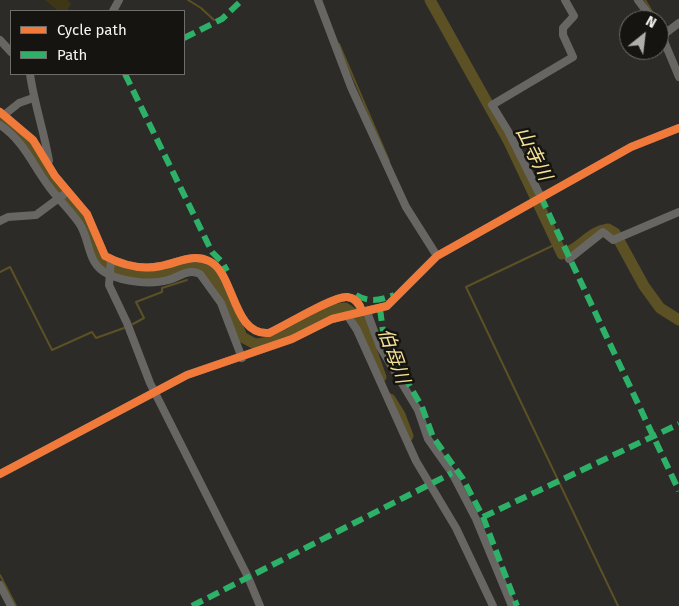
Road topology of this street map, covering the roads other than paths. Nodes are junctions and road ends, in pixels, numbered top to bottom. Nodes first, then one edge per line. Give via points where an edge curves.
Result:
1 (318, 0) edge
2 (565, 0) edge
3 (0, 40) edge
4 (10, 51) edge
5 (669, 52) edge
6 (30, 75) edge
7 (679, 77) edge
8 (33, 98) junction
9 (2, 114) edge
10 (0, 126) edge
11 (679, 128) edge
12 (47, 164) junction
13 (68, 191) junction
14 (541, 198) junction
15 (59, 199) junction
16 (679, 212) edge
17 (0, 221) edge
18 (437, 256) junction
19 (569, 259) dead end
20 (109, 267) junction
21 (365, 312) junction
22 (347, 315) junction
23 (242, 358) junction
24 (155, 394) junction
25 (0, 474) edge
26 (0, 586) edge
27 (11, 606) edge
28 (260, 606) edge
29 (493, 606) edge
30 (512, 606) edge

1 - 18 street via 351,87 406,207
2 - 14 street via 574,16 563,32 573,57 492,105
3 - 4 street
5 - 7 street
6 - 8 street
8 - 9 street
8 - 12 street via 46,143
9 - 12 street via 33,140
10 - 15 street via 22,144
11 - 14 street via 631,147
12 - 13 street
13 - 15 street
13 - 20 street via 87,214
14 - 18 street
15 - 17 street via 36,215 8,217
15 - 20 street via 79,224 94,262
16 - 19 street via 613,240 603,232
18 - 21 street via 387,306
20 - 21 street via 150,267 197,257 211,261 248,326 260,333 269,334 338,298 354,299
20 - 23 street via 144,282 168,280 189,272 200,274 221,303
20 - 24 street via 109,285
21 - 22 street
21 - 30 street via 380,347 418,410 428,439 452,472 476,519
22 - 23 street
22 - 29 street via 357,330 416,461 456,528
23 - 24 street via 194,372
24 - 25 street
24 - 28 street
26 - 27 street

